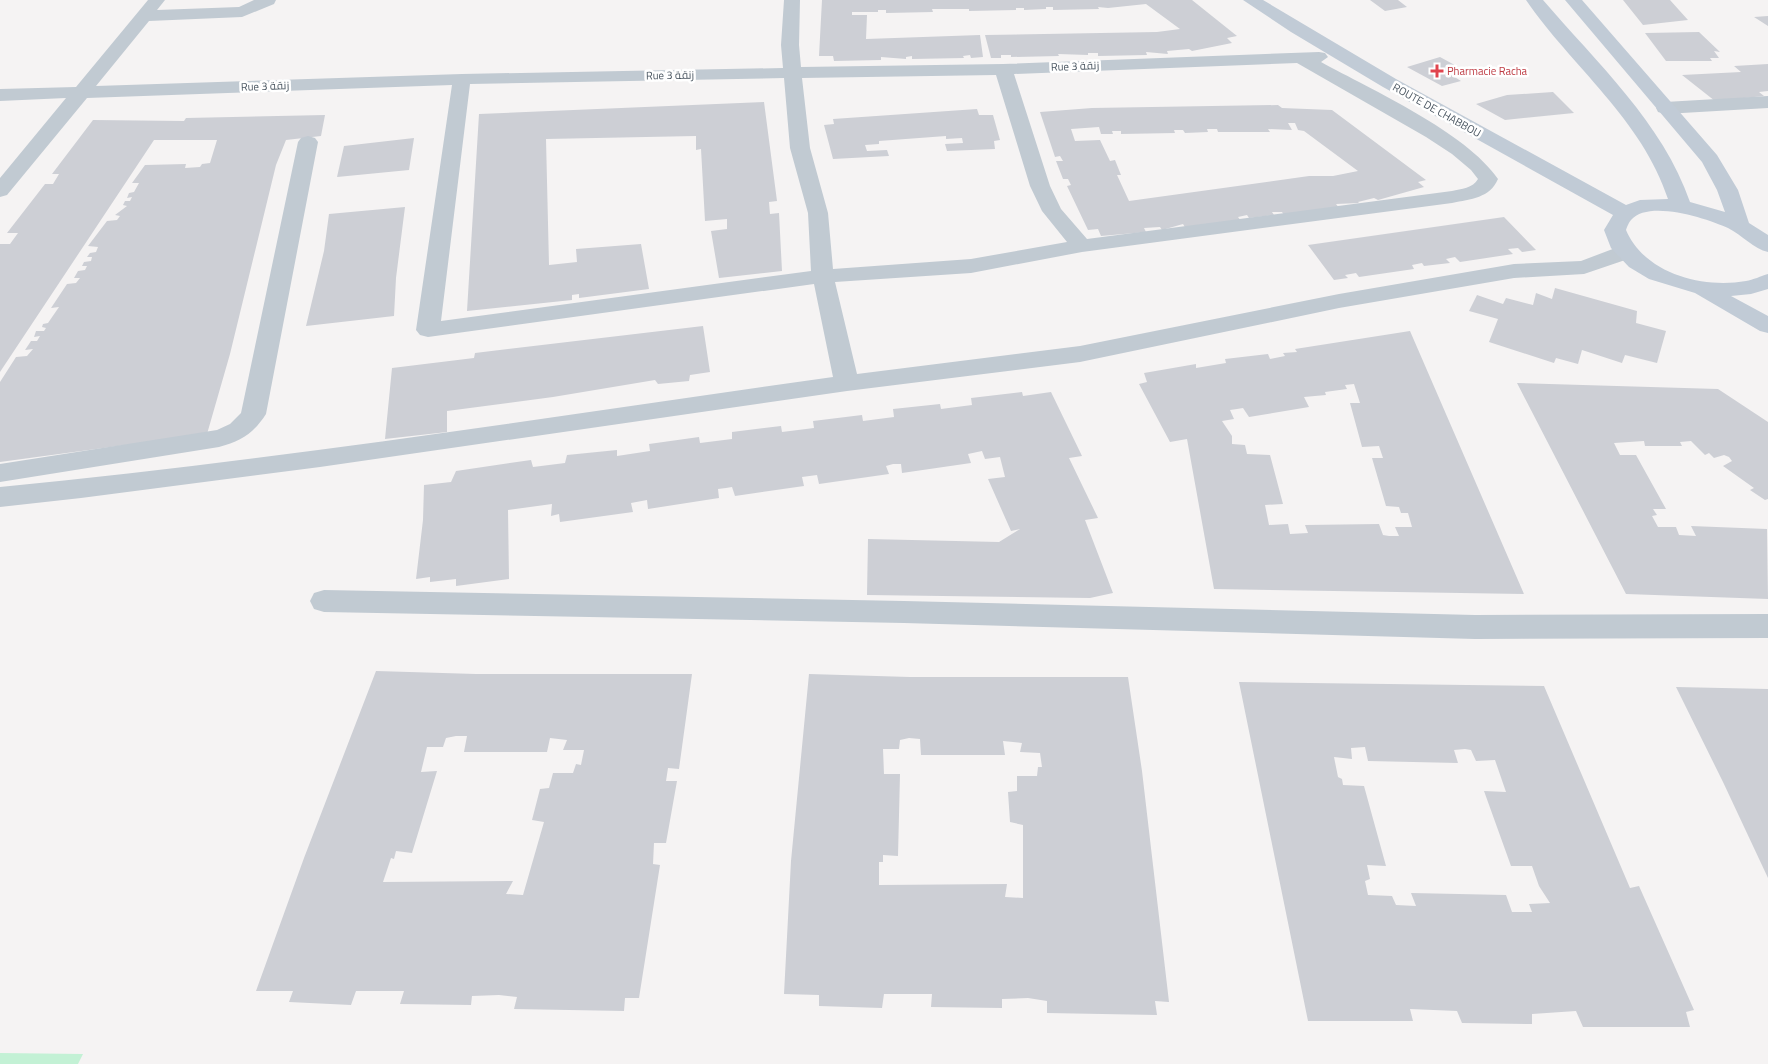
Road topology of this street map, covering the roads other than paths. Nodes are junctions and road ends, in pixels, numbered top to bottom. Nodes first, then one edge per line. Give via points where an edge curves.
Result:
1 (157, 0) edge
2 (268, 0) edge
3 (792, 0) edge
4 (1251, 0) edge
5 (1534, 0) edge
6 (1572, 0) edge
7 (145, 16) junction
8 (1340, 55) junction
9 (1301, 58) junction
10 (1002, 69) junction
11 (792, 73) junction
12 (462, 80) junction
13 (81, 92) junction
14 (0, 95) edge
15 (1768, 102) edge
16 (1665, 108) junction
17 (308, 142) dead end
18 (0, 191) edge
19 (1681, 206) junction
20 (1626, 214) junction
21 (1739, 224) junction
22 (1767, 244) edge
23 (1082, 246) junction
24 (1626, 252) junction
25 (824, 276) junction
26 (1768, 281) edge
27 (1699, 288) junction
28 (1768, 326) edge
29 (847, 383) junction
30 (0, 473) edge
31 (0, 496) edge
32 (324, 601) dead end
33 (1768, 626) edge

1 - 7 street
2 - 7 street via 242,12
3 - 11 street
4 - 8 street, ROUTE DE CHABBOU
5 - 19 street via 1640,124 1670,174
6 - 16 street
7 - 13 street
8 - 9 street, Rue 3 زنقة
8 - 20 street, ROUTE DE CHABBOU
9 - 10 street, Rue 3 زنقة
9 - 23 street via 1428,130 1474,161 1485,172 1488,179 1485,186 1475,192 1452,197
10 - 11 street, Rue 3 زنقة
10 - 23 street via 1040,186 1052,211
11 - 12 street, Rue 3 زنقة
11 - 25 street via 800,148 818,213
12 - 13 street, Rue 3 زنقة
12 - 25 street via 428,330
13 - 14 street, Rue 3 زنقة
13 - 18 street
15 - 16 street
16 - 21 street via 1710,159 1734,202
17 - 30 street via 253,414 248,423 238,431 219,438
19 - 20 street via 1649,206
19 - 21 street
20 - 24 street via 1620,218 1615,230 1616,238
21 - 22 street
23 - 25 street via 971,266
24 - 27 street via 1656,273
24 - 29 street via 1584,267 1514,270 1339,301 1080,354
25 - 29 street
26 - 27 street via 1740,290
27 - 28 street
29 - 31 street via 320,458 81,489
32 - 33 street via 1475,626

